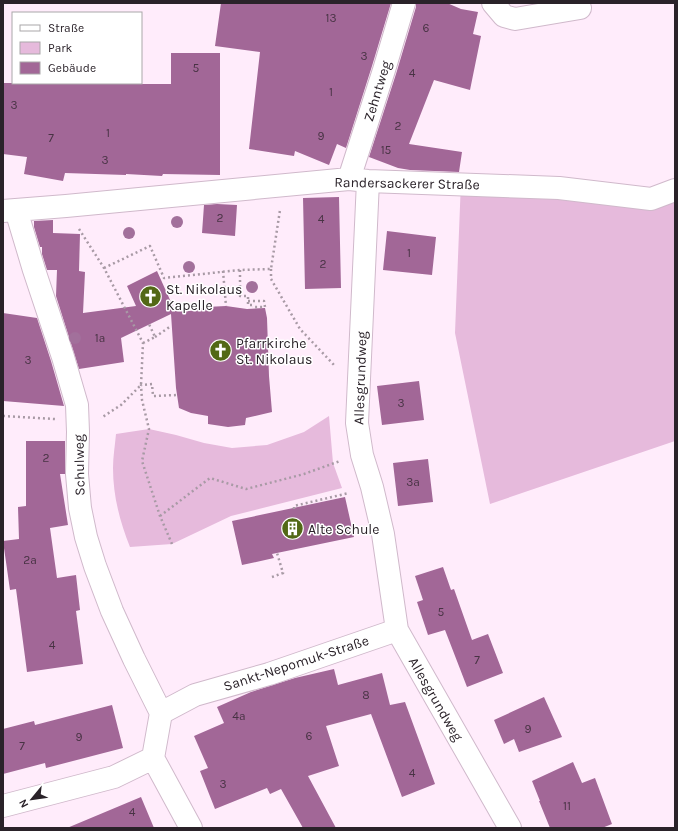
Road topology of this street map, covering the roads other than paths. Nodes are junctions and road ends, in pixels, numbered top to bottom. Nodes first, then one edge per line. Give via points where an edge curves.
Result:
1 (404, 3) edge
2 (493, 3) edge
3 (580, 8) dead end
4 (358, 180) junction
5 (675, 190) edge
6 (10, 210) edge
7 (397, 630) junction
8 (161, 713) junction
9 (153, 758) junction
10 (3, 806) edge
11 (191, 828) edge
12 (510, 828) edge

1 - 4 street, Zehntweg via 384,70
2 - 3 street via 504,16 515,19
4 - 5 street, Randersackerer Straße via 559,188 651,199
4 - 6 street, Randersackerer Straße
4 - 7 street, Allesgrundweg via 357,423 362,455 383,534
6 - 8 street, Schulweg via 34,270 77,405 77,474 86,537 112,611
7 - 8 street, Sankt-Nepomuk-Straße via 269,674 195,695
7 - 12 street, Allesgrundweg
8 - 9 street
9 - 10 street via 114,777
9 - 11 street

